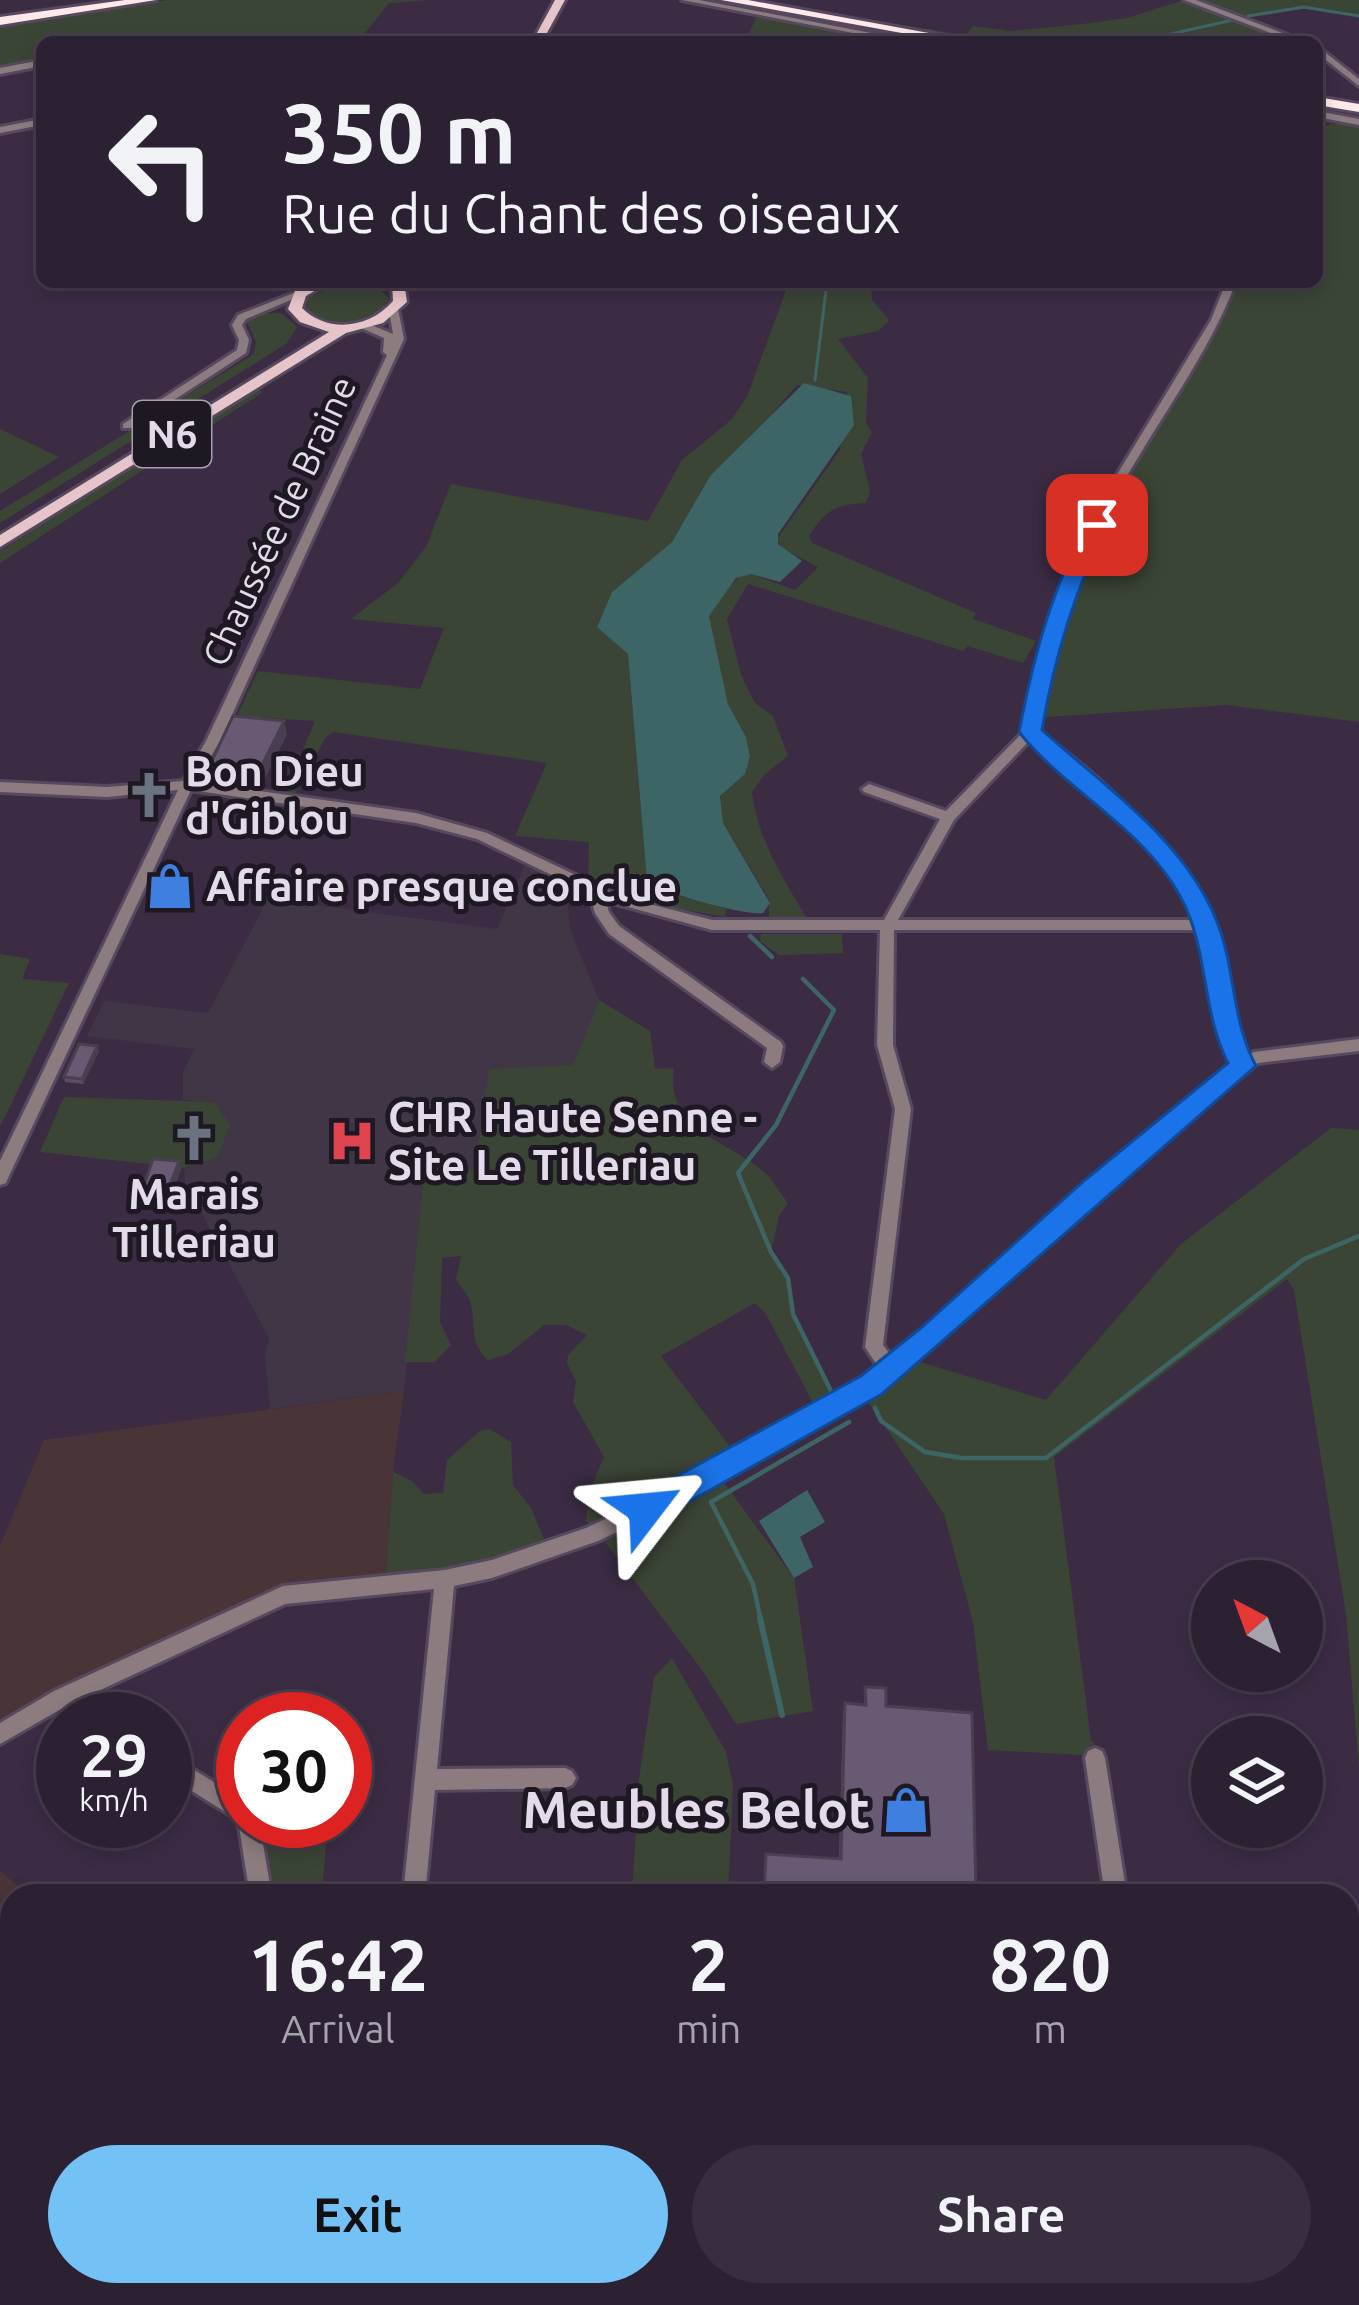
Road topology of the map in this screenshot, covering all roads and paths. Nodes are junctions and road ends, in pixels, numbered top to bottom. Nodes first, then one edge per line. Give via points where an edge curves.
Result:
1 (150, 0) edge
2 (686, 0) edge
3 (727, 0) edge
4 (1188, 0) edge
5 (555, 2) edge
6 (0, 21) edge
7 (540, 36) edge
8 (881, 36) edge
9 (937, 36) edge
10 (1286, 36) edge
11 (1323, 54) edge
12 (36, 64) edge
13 (0, 70) edge
14 (1359, 83) edge
15 (1323, 101) edge
16 (1359, 108) edge
17 (1323, 116) edge
18 (1333, 120) junction
19 (1359, 122) edge
20 (36, 123) edge
21 (1323, 125) edge
22 (0, 130) edge
23 (307, 288) edge
24 (310, 288) edge
25 (397, 288) edge
26 (1229, 288) edge
27 (260, 309) junction
28 (394, 311) junction
29 (301, 317) junction
30 (364, 326) junction
31 (344, 328) junction
32 (127, 426) dead end
33 (0, 532) edge
34 (0, 542) edge
35 (1030, 732) junction
36 (202, 755) junction
37 (187, 785) junction
38 (0, 788) edge
39 (869, 789) dead end
40 (948, 817) junction
41 (596, 892) junction
42 (1207, 925) junction
43 (887, 927) junction
44 (1359, 1045) edge
45 (772, 1062) dead end
46 (1243, 1066) junction
47 (0, 1178) edge
48 (891, 1370) junction
49 (445, 1579) junction
50 (75, 1692) edge
51 (36, 1713) edge
52 (0, 1734) edge
53 (1095, 1758) dead end
54 (565, 1778) dead end
55 (426, 1780) junction
56 (253, 1848) edge
57 (259, 1884) edge
58 (415, 1884) edge
59 (1114, 1884) edge

1 - 6 highway
2 - 8 street
3 - 9 highway
4 - 10 street
5 - 7 main road
11 - 14 street
12 - 13 street
15 - 16 highway
17 - 18 street
18 - 19 street
18 - 21 street
20 - 22 street
23 - 27 street
24 - 29 main road via 295,304
25 - 28 main road
26 - 35 street via 1078,564
27 - 29 street
27 - 32 street via 238,320 244,346 234,358
28 - 30 main road, N6
28 - 36 street, Chaussée de Braine via 399,339 386,370
29 - 31 main road, N6
29 - 33 main road, N6 via 308,329 286,352
30 - 31 main road, N6
30 - 36 street, Chaussée de Braine via 389,336 390,348
31 - 34 main road, N6
35 - 40 street
35 - 42 street via 1163,853
36 - 37 street, Chaussée de Braine
37 - 38 street
37 - 41 street via 442,824
37 - 47 street, Chaussée de Braine
39 - 40 street
40 - 43 street
41 - 43 street via 712,925
41 - 45 street via 614,930 775,1046
42 - 43 street
42 - 46 street via 1227,1037
43 - 48 street via 885,1045 903,1109 874,1347
44 - 46 street via 1269,1054
46 - 48 street
48 - 49 street via 591,1535
49 - 50 street via 283,1595
49 - 55 street
51 - 52 street
53 - 59 street
54 - 55 street
55 - 58 street
56 - 57 street

